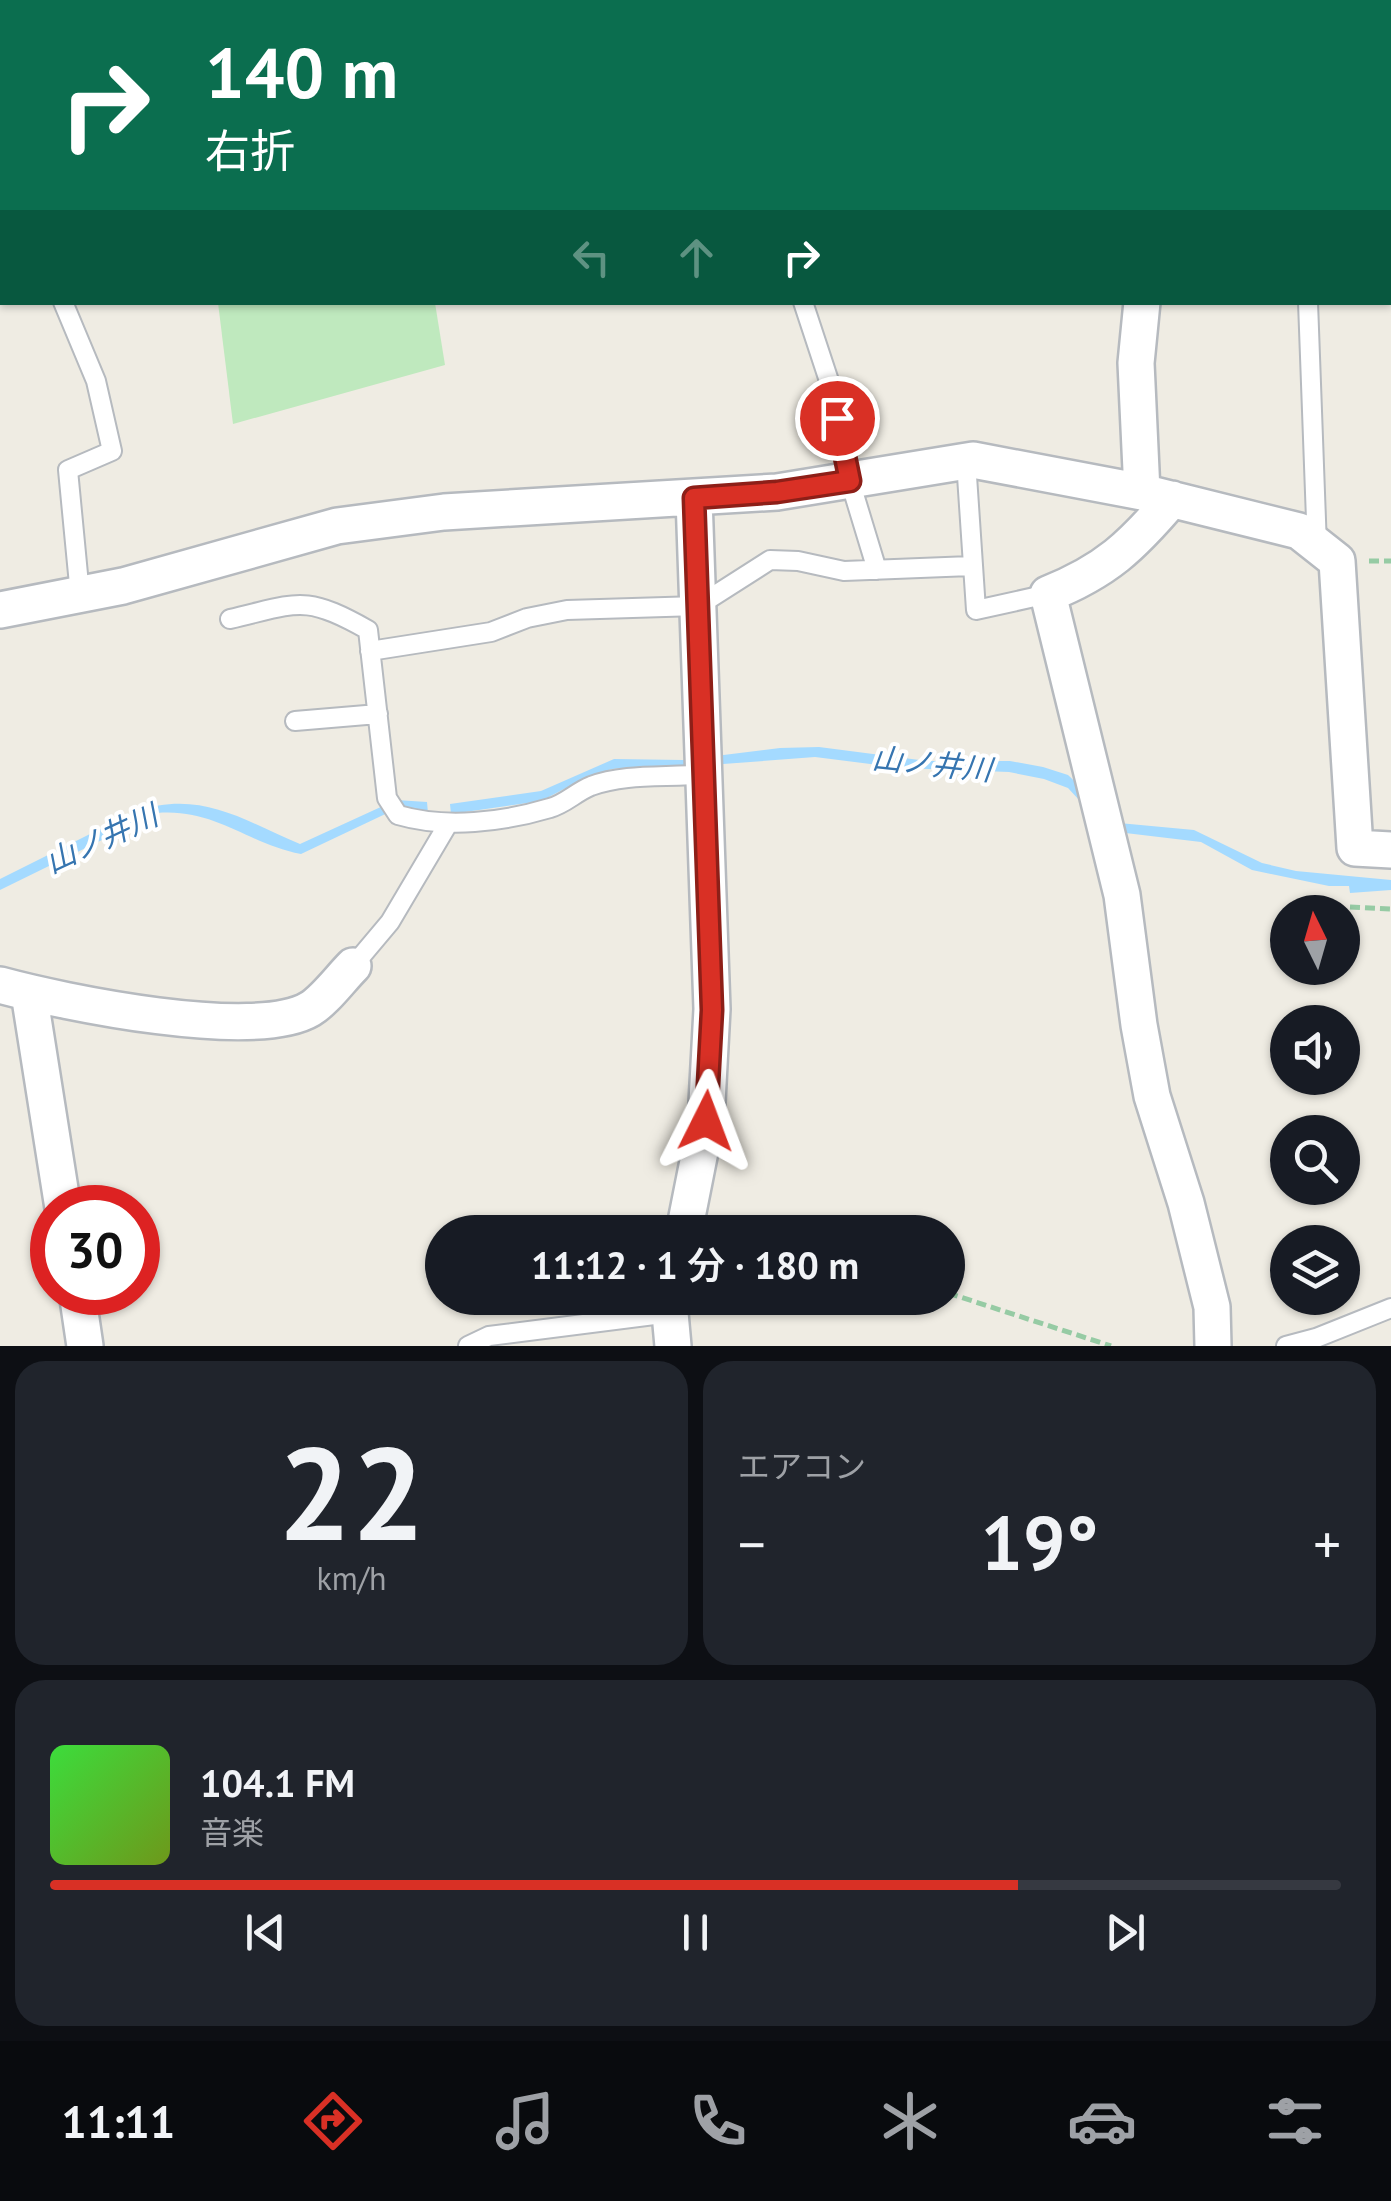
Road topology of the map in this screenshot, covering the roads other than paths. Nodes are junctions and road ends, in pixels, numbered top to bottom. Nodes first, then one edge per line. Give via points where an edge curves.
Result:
1 (63, 305) edge
2 (804, 305) edge
3 (1142, 305) edge
4 (1308, 305) edge
5 (966, 461) junction
6 (850, 481) junction
7 (1157, 495) junction
8 (694, 498) junction
9 (1317, 547) junction
10 (971, 566) junction
11 (877, 570) junction
12 (1048, 594) junction
13 (80, 595) junction
14 (698, 606) junction
15 (0, 610) edge
16 (230, 619) dead end
17 (370, 651) junction
18 (378, 714) junction
19 (295, 721) dead end
20 (705, 774) junction
21 (448, 824) junction
22 (1391, 850) edge
23 (354, 966) joint
24 (14, 989) edge
25 (58, 1185) edge
26 (687, 1215) edge
27 (1391, 1308) edge
28 (81, 1315) edge
29 (672, 1319) edge
30 (86, 1346) edge
31 (468, 1346) edge
32 (1213, 1346) edge
33 (1286, 1346) edge

1 - 13 lane via 96,381 112,451 68,470
2 - 6 lane via 831,388
3 - 7 street via 1136,363
4 - 9 lane
5 - 6 street
5 - 7 street
5 - 10 lane
6 - 8 street
6 - 11 lane
7 - 9 street via 1300,531
7 - 12 street via 1138,540 1088,578
8 - 13 street via 444,512 337,526
8 - 14 street
9 - 22 street via 1337,561 1355,848
10 - 11 lane
10 - 12 lane via 976,610
11 - 14 lane via 770,560
12 - 32 street via 1122,896 1152,1096 1212,1307
13 - 15 street
14 - 17 lane via 566,610 491,632
14 - 20 street
16 - 17 lane via 302,602 330,608 368,630
17 - 18 lane
18 - 19 lane
18 - 21 lane via 387,798 398,815
20 - 21 lane via 636,777 591,786 553,808
20 - 26 street via 711,1028 706,1121
21 - 23 lane via 390,922
23 - 24 street via 309,1010 263,1022 134,1015
24 - 25 street
27 - 33 lane
28 - 30 street
29 - 31 lane via 490,1336

